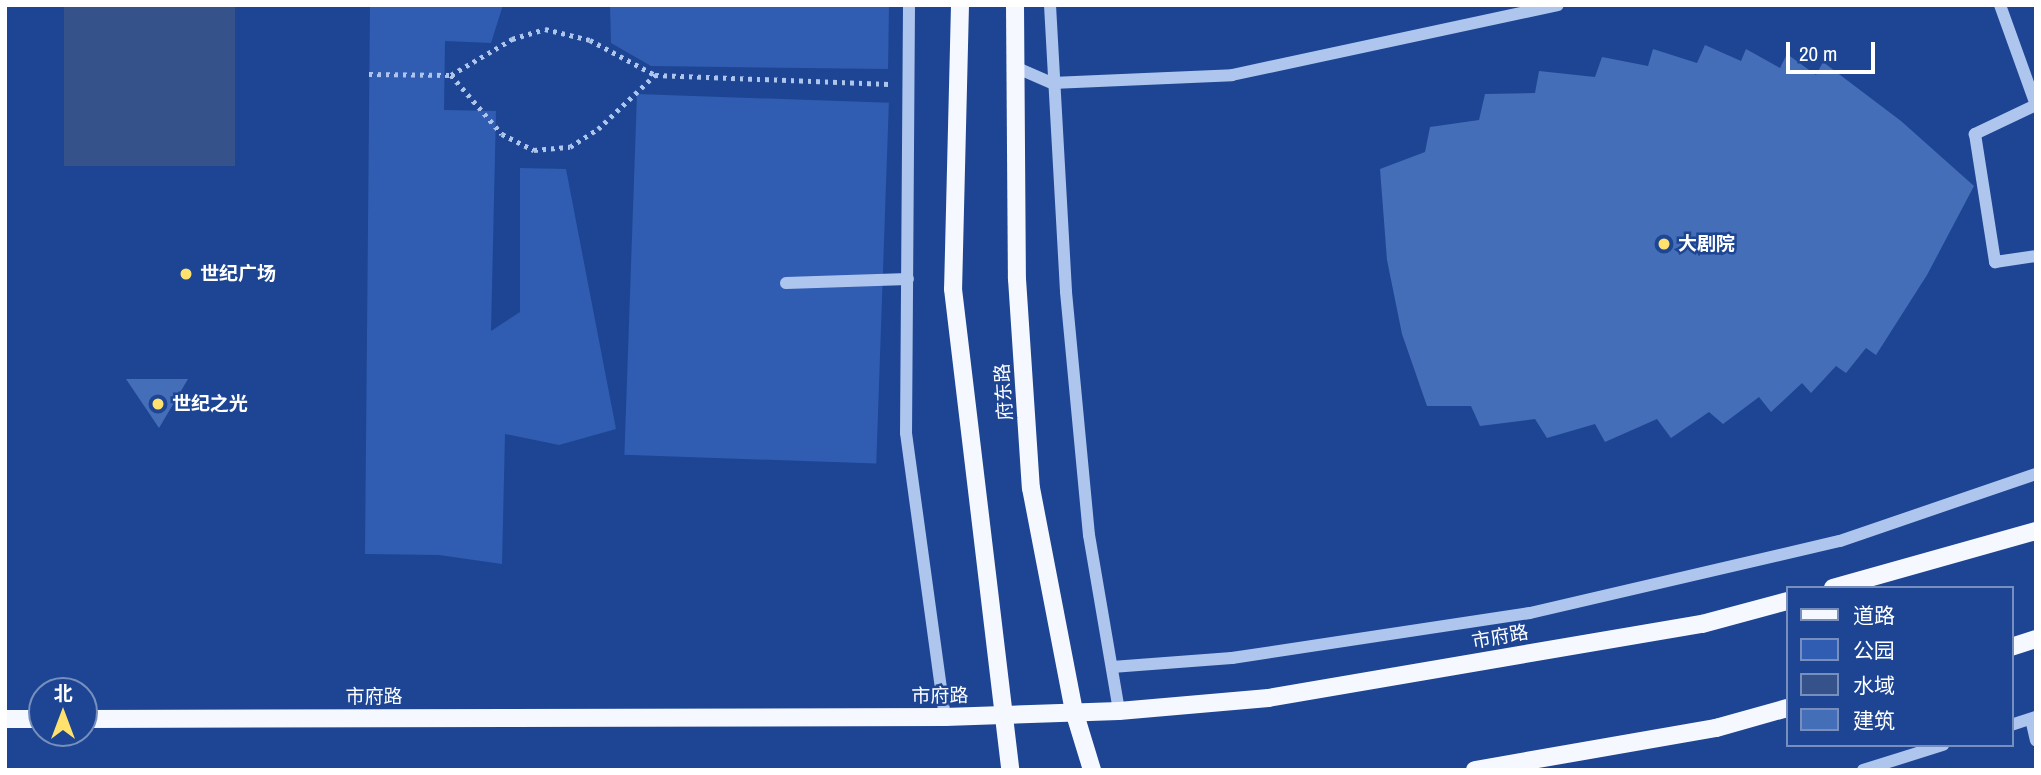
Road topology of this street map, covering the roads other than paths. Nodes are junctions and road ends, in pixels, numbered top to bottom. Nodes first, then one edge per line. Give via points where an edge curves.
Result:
1 (909, 5) edge
2 (960, 5) edge
3 (1015, 5) edge
4 (1050, 5) edge
5 (1558, 5) edge
6 (2000, 5) edge
7 (1015, 66) junction
8 (2031, 76) edge
9 (1052, 83) junction
10 (2036, 105) edge
11 (2036, 256) edge
12 (908, 279) junction
13 (786, 283) dead end
14 (2036, 474) edge
15 (2036, 531) edge
16 (1840, 586) edge
17 (1786, 601) edge
18 (2036, 639) edge
19 (2013, 646) edge
20 (1112, 667) junction
21 (1786, 708) edge
22 (1074, 711) junction
23 (1119, 711) junction
24 (1001, 716) junction
25 (945, 717) junction
26 (2033, 718) edge
27 (5, 719) edge
28 (28, 719) edge
29 (98, 719) edge
30 (2013, 724) edge
31 (2036, 740) edge
32 (1938, 747) edge
33 (1010, 770) edge
34 (1092, 770) edge
35 (1475, 770) edge
36 (1863, 770) edge

1 - 12 street
2 - 24 main road, 府东路 via 953,289
3 - 7 main road, 府东路
4 - 9 street
5 - 9 street via 1232,75
6 - 8 street
7 - 9 street
7 - 22 main road, 府东路 via 1017,279 1031,488
8 - 10 street
9 - 20 street via 1088,521
10 - 11 street via 1975,134 1995,262
12 - 13 street
12 - 25 street via 906,433
14 - 20 street via 1840,541 1530,613 1232,658
15 - 16 main road
17 - 23 main road, 市府路 via 1702,625 1268,698
18 - 19 main road
20 - 23 street
21 - 35 main road via 1716,728
22 - 23 main road, 市府路
22 - 24 main road, 市府路
22 - 34 main road, 府东路
24 - 25 main road, 市府路
24 - 33 main road, 府东路
25 - 29 main road, 市府路
26 - 30 street
26 - 31 street
27 - 28 main road
32 - 36 street

